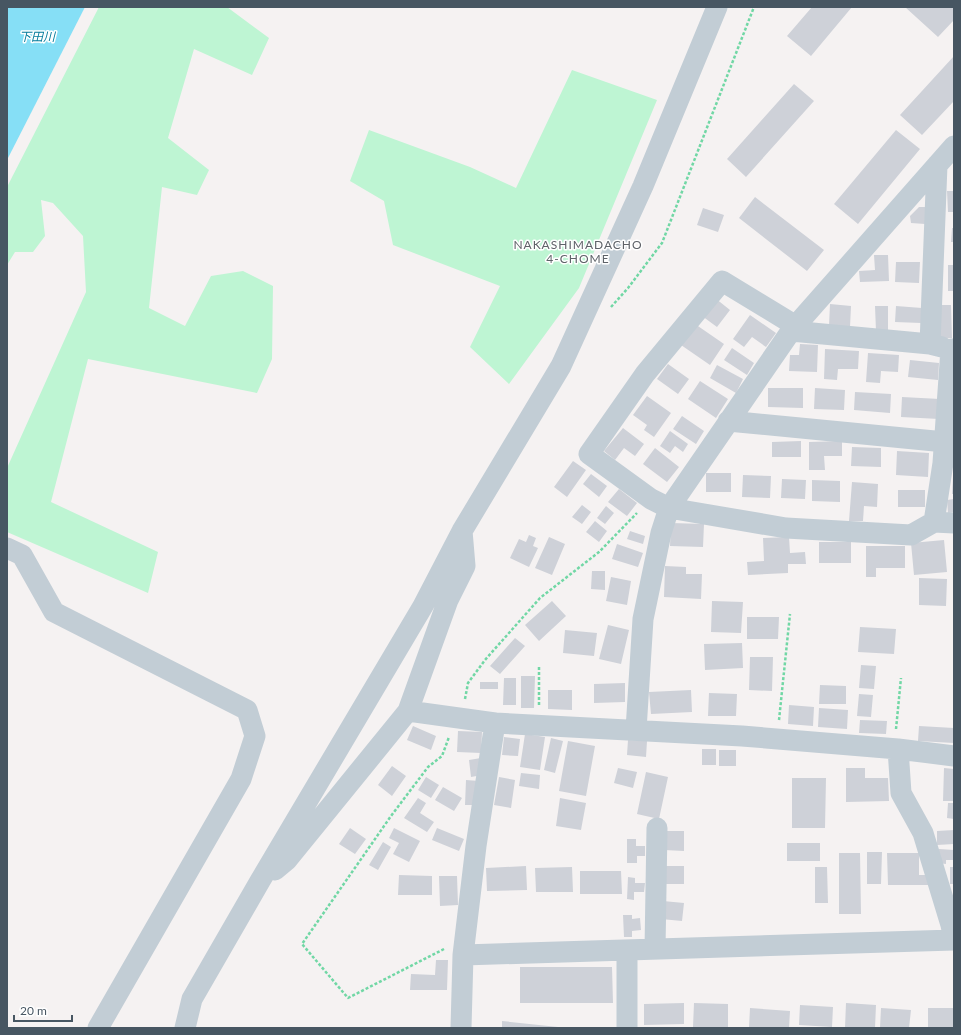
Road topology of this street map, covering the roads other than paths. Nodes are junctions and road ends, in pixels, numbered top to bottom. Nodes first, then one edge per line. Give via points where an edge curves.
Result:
1 (717, 7) edge
2 (954, 146) edge
3 (937, 165) junction
4 (794, 329) junction
5 (930, 344) junction
6 (952, 349) edge
7 (728, 421) junction
8 (945, 442) junction
9 (949, 464) edge
10 (660, 503) junction
11 (944, 522) edge
12 (462, 532) junction
13 (7, 548) edge
14 (408, 711) junction
15 (495, 723) junction
16 (636, 730) junction
17 (896, 749) junction
18 (954, 756) edge
19 (657, 828) dead end
20 (260, 881) junction
21 (954, 940) edge
22 (464, 947) junction
23 (655, 949) junction
24 (627, 950) junction
25 (192, 999) junction
26 (98, 1028) edge
27 (176, 1028) edge
28 (185, 1028) edge
29 (461, 1028) edge
30 (627, 1028) edge

1 - 12 street via 642,186 561,366
2 - 3 street
3 - 4 street
3 - 5 street
4 - 5 street
4 - 7 street
4 - 10 street via 722,282 645,374 588,454
5 - 6 street
6 - 8 street
7 - 8 street
7 - 10 street
8 - 9 street
9 - 11 street
10 - 11 street via 786,528 911,535
10 - 16 street via 661,533 643,619
12 - 14 street via 465,566 448,600
12 - 20 street via 422,606
13 - 26 street via 22,556 54,612 248,710 255,736 241,779
14 - 15 street
14 - 20 street via 287,860
15 - 16 street
15 - 22 street
16 - 17 street
17 - 18 street
17 - 21 street via 901,793 923,833
19 - 23 street
20 - 25 street
21 - 23 street
22 - 24 street
22 - 29 street
23 - 24 street
24 - 30 street
25 - 27 street
25 - 28 street

